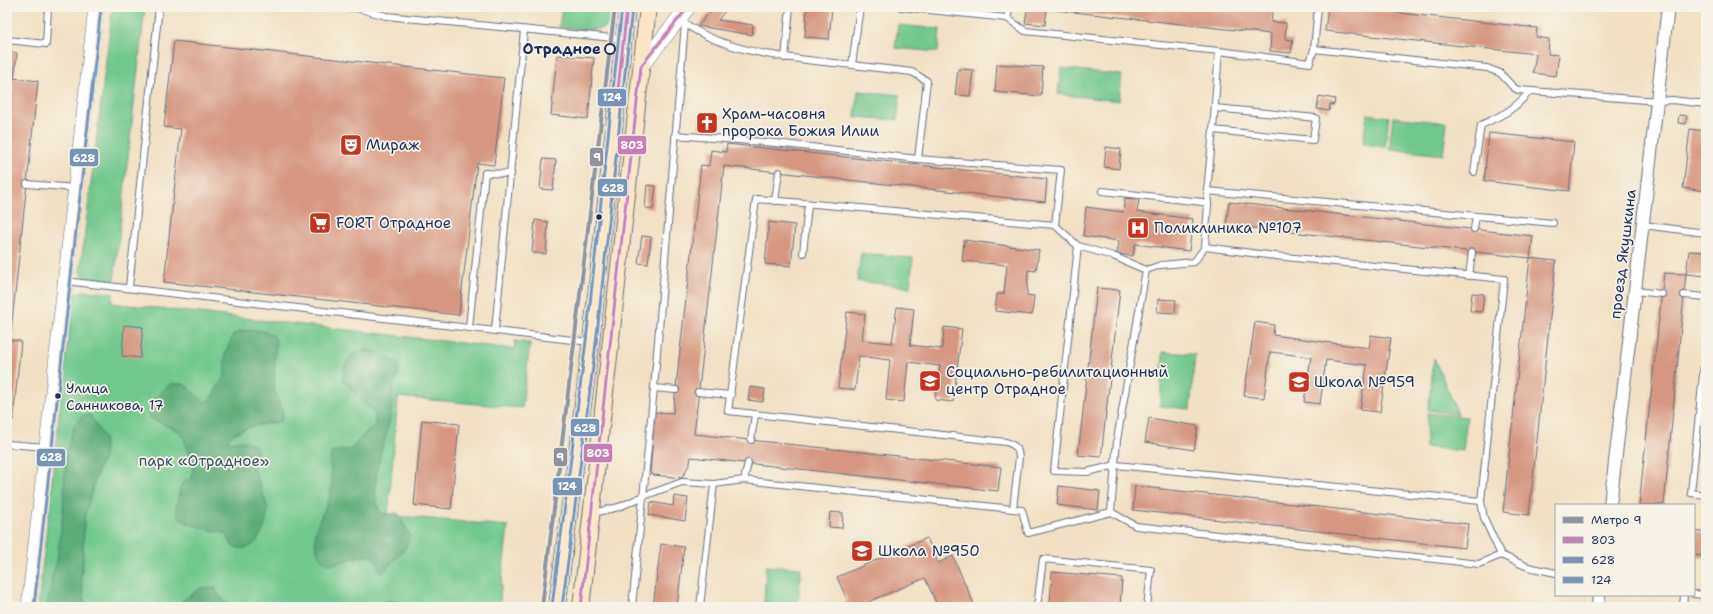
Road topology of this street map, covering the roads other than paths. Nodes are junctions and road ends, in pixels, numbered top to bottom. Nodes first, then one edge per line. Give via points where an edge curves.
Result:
1 (48, 7) edge
2 (96, 7) edge
3 (160, 7) edge
4 (342, 7) edge
5 (627, 7) edge
6 (648, 7) edge
7 (688, 7) edge
8 (790, 7) edge
9 (860, 7) edge
10 (901, 7) edge
11 (1010, 7) edge
12 (1318, 7) edge
13 (1668, 7) edge
14 (1007, 18) junction
15 (682, 21) junction
16 (524, 30) junction
17 (624, 39) junction
18 (7, 40) edge
19 (1314, 49) junction
20 (1219, 51) junction
21 (786, 58) junction
22 (852, 64) junction
23 (641, 66) junction
24 (1530, 91) junction
25 (1658, 101) junction
26 (1706, 104) edge
27 (1215, 108) junction
28 (1214, 130) junction
29 (675, 135) junction
30 (918, 159) junction
31 (779, 172) dead end
32 (1474, 172) dead end
33 (511, 174) junction
34 (27, 184) dead end
35 (75, 188) junction
36 (1102, 191) dead end
37 (1207, 191) junction
38 (775, 200) junction
39 (1208, 204) junction
40 (808, 205) junction
41 (1476, 216) junction
42 (1553, 223) dead end
43 (1055, 225) junction
44 (1643, 225) junction
45 (1474, 229) dead end
46 (1706, 233) edge
47 (1078, 246) junction
48 (1205, 247) junction
49 (1472, 252) dead end
50 (803, 253) dead end
51 (1146, 270) junction
52 (1469, 276) junction
53 (65, 281) junction
54 (129, 287) junction
55 (1635, 291) junction
56 (1662, 294) dead end
57 (1684, 295) dead end
58 (1706, 297) edge
59 (469, 327) junction
60 (495, 330) junction
61 (591, 342) junction
62 (1706, 345) edge
63 (654, 388) junction
64 (676, 390) dead end
65 (698, 392) dead end
66 (731, 395) junction
67 (755, 415) junction
68 (751, 440) dead end
69 (7, 444) edge
70 (47, 447) junction
71 (748, 463) dead end
72 (1116, 465) junction
73 (744, 480) junction
74 (714, 484) junction
75 (1706, 495) edge
76 (644, 496) junction
77 (1481, 502) junction
78 (1610, 504) edge
79 (1013, 509) junction
80 (1112, 512) junction
81 (591, 513) junction
82 (1501, 555) junction
83 (1555, 573) edge
84 (1695, 594) edge
85 (1706, 595) edge
86 (1599, 596) edge
87 (1684, 596) edge
88 (29, 607) edge
89 (557, 607) edge
90 (581, 607) edge
91 (632, 607) edge
92 (700, 607) edge
93 (1037, 607) edge
94 (1147, 607) edge
95 (1598, 607) edge
96 (1683, 607) edge

1 - 18 lane via 46,44
2 - 35 street
3 - 54 lane
4 - 16 lane via 357,8 386,16
5 - 17 main road
6 - 23 main road
7 - 15 street
8 - 21 lane
9 - 22 lane
10 - 14 lane
11 - 14 lane
12 - 19 lane
13 - 25 street, проезд Якушкина
14 - 20 lane via 1026,32
15 - 21 lane via 713,40
15 - 23 street
15 - 29 lane
16 - 17 lane
16 - 33 lane
17 - 61 main road
19 - 20 lane via 1310,63
19 - 24 lane via 1487,68 1500,72 1513,87
20 - 27 lane
21 - 22 lane
22 - 30 lane via 912,72 927,81
23 - 81 main road
24 - 25 lane
24 - 32 lane via 1518,105 1481,125
25 - 26 lane
25 - 44 street, проезд Якушкина
27 - 28 lane
27 - 28 lane via 1316,118 1313,140
28 - 37 lane
29 - 30 lane
29 - 63 lane
30 - 43 lane via 1061,170
31 - 38 lane
33 - 59 lane via 485,173
33 - 60 lane
34 - 35 lane
35 - 53 street
36 - 39 lane
37 - 39 lane
37 - 41 lane
38 - 40 lane
38 - 66 lane via 756,199
39 - 48 lane
40 - 43 lane
40 - 50 lane
41 - 42 lane
41 - 45 lane
43 - 47 lane
44 - 46 lane
44 - 55 street, проезд Якушкина
47 - 51 lane via 1113,256
47 - 72 lane via 1054,471 1087,472
48 - 51 lane via 1194,262 1161,265
48 - 52 lane
49 - 52 lane
51 - 72 lane via 1117,440
52 - 77 lane via 1504,279
53 - 54 lane
53 - 70 street
54 - 59 lane
55 - 56 lane
55 - 78 street, проезд Якушкина
57 - 58 lane
59 - 60 lane
60 - 61 lane
61 - 89 main road
62 - 75 lane via 1691,493
63 - 64 lane
63 - 76 lane
65 - 66 lane
66 - 67 lane via 728,411
67 - 68 lane
67 - 79 lane via 1006,442 1014,445 1019,457
69 - 70 lane
70 - 88 street
71 - 73 lane
72 - 77 lane
72 - 80 lane
73 - 74 lane
73 - 79 lane
74 - 76 lane via 682,482
74 - 92 lane
76 - 81 lane via 619,507
76 - 91 lane
77 - 82 lane via 1484,518
79 - 80 lane via 1022,510 1028,532
80 - 82 lane via 1136,526 1378,553 1479,564
81 - 90 main road
82 - 83 lane via 1528,567
84 - 85 lane
86 - 95 street
87 - 96 lane
93 - 94 lane via 1043,559 1151,570

